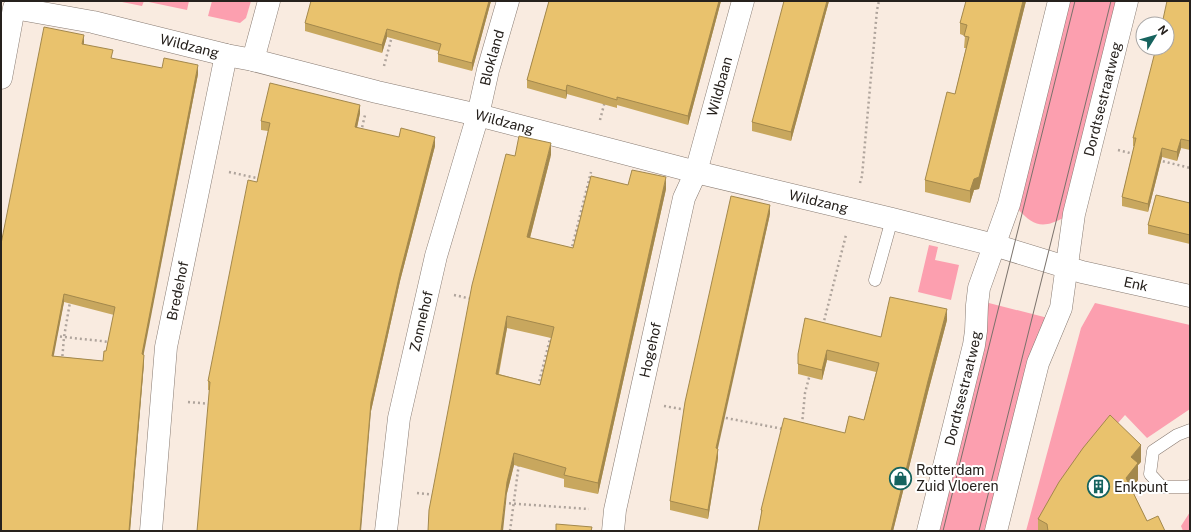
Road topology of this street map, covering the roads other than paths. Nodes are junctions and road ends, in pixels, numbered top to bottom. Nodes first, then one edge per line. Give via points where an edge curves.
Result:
1 (269, 1) edge
2 (508, 1) edge
3 (743, 1) edge
4 (1059, 1) edge
5 (1127, 1) edge
6 (226, 55) junction
7 (253, 60) junction
8 (1, 78) edge
9 (478, 115) junction
10 (696, 172) junction
11 (892, 219) junction
12 (994, 245) junction
13 (1074, 270) junction
14 (875, 280) dead end
15 (1190, 296) edge
16 (1190, 430) edge
17 (1190, 486) edge
18 (614, 521) edge
19 (151, 531) edge
20 (386, 531) edge
21 (928, 531) edge
22 (996, 531) edge

1 - 7 street
2 - 9 street, Blokland
3 - 10 street, Wildbaan
4 - 12 street, Dordtsestraatweg via 1009,204
5 - 13 street, Dordtsestraatweg via 1074,214
6 - 7 street, Wildzang
6 - 8 street, Wildzang via 101,24 14,8
6 - 19 street, Bredehof via 166,347
7 - 9 street, Wildzang
9 - 10 street, Wildzang
9 - 20 street, Zonnehof via 436,256 399,418
10 - 11 street, Wildzang
10 - 18 street, Hogehof via 684,198
11 - 12 street, Wildzang
11 - 14 lane
12 - 13 street
12 - 21 street, Dordtsestraatweg via 979,288 974,345
13 - 15 street, Enk
13 - 22 street, Dordtsestraatweg via 1038,363
16 - 17 lane via 1152,451 1150,474 1162,487

